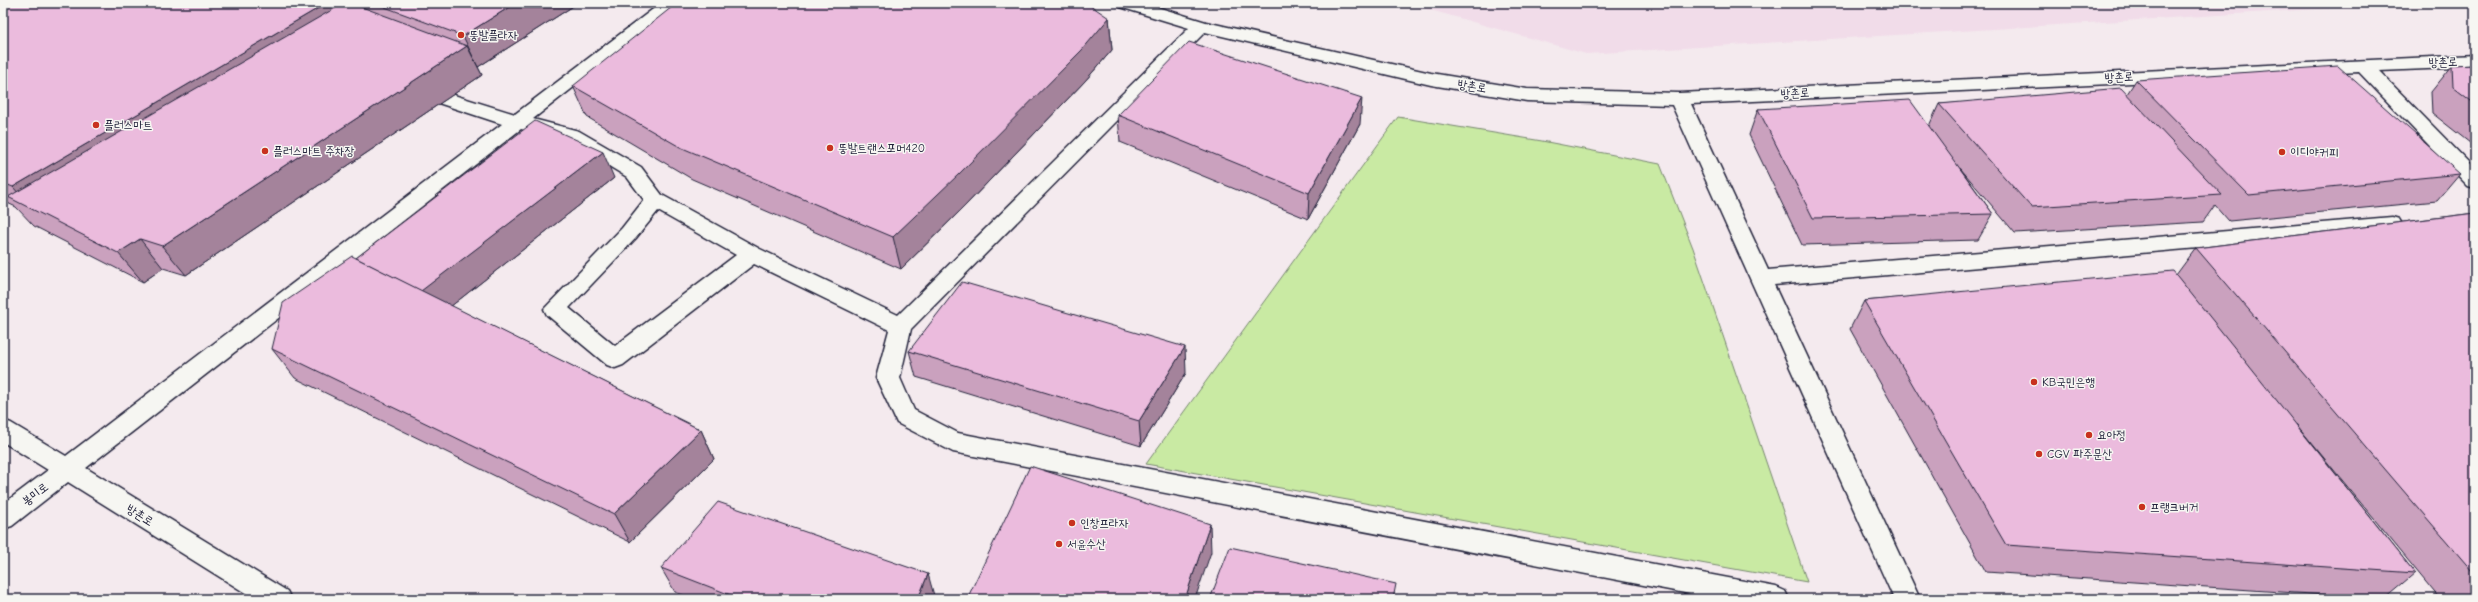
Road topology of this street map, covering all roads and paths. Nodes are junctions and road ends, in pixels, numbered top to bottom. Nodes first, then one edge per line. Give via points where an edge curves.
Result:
1 (672, 3) edge
2 (1126, 3) edge
3 (1201, 26) junction
4 (2475, 61) edge
5 (2363, 66) junction
6 (403, 85) edge
7 (1678, 98) junction
8 (518, 122) junction
9 (2475, 181) edge
10 (655, 200) junction
11 (2412, 223) edge
12 (752, 254) junction
13 (1760, 278) junction
14 (901, 326) junction
15 (3, 430) edge
16 (67, 470) junction
17 (3, 518) edge
18 (278, 599) edge
19 (1776, 599) edge
20 (1907, 599) edge

1 - 8 street, 봉미로
2 - 3 street, 방촌로
3 - 7 street, 방촌로 via 1431,79 1527,95
3 - 14 street
4 - 5 street, 방촌로
5 - 7 street, 방촌로
5 - 9 street
6 - 8 street
7 - 13 street
8 - 10 street via 572,134 634,172
8 - 16 street, 봉미로
10 - 12 street
10 - 12 street via 629,233 554,310 615,359
11 - 13 street
12 - 14 street
13 - 20 street
14 - 19 street via 888,378 905,416 953,442
15 - 16 street, 방촌로
16 - 17 street, 봉미로
16 - 18 street, 방촌로

